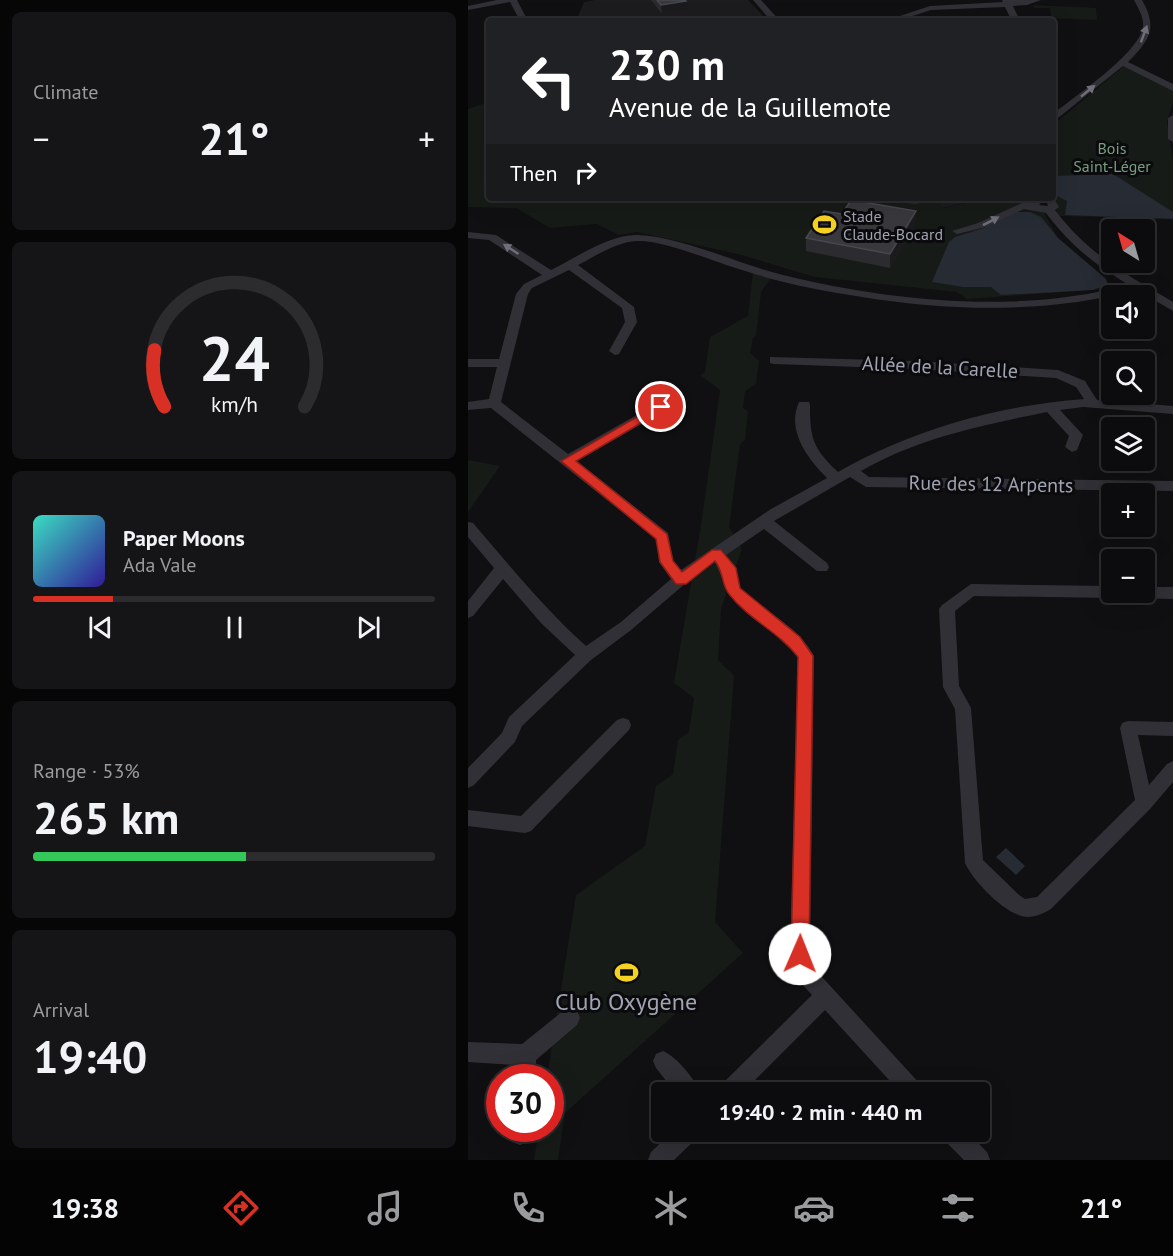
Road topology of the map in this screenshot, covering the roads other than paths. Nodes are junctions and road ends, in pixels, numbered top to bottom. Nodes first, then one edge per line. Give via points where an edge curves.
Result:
1 (508, 0) edge
2 (513, 0) edge
3 (757, 0) edge
4 (1037, 0) edge
5 (1138, 0) edge
6 (1007, 2) edge
7 (468, 8) edge
8 (522, 18) edge
9 (773, 18) edge
10 (898, 18) edge
11 (1015, 18) edge
12 (1122, 62) junction
13 (1173, 88) edge
14 (1056, 117) edge
15 (1173, 118) edge
16 (1173, 139) edge
17 (1034, 202) edge
18 (957, 231) dead end
19 (468, 235) edge
20 (570, 265) junction
21 (550, 275) junction
22 (1134, 285) edge
23 (1101, 294) edge
24 (1155, 297) edge
25 (1101, 302) edge
26 (1068, 304) dead end
27 (1168, 305) edge
28 (615, 351) dead end
29 (774, 360) dead end
30 (468, 363) edge
31 (504, 363) junction
32 (494, 403) junction
33 (1093, 403) junction
34 (804, 405) dead end
35 (468, 406) edge
36 (661, 407) dead end
37 (1050, 407) junction
38 (1173, 410) edge
39 (1072, 447) dead end
40 (567, 461) junction
41 (850, 470) junction
42 (836, 478) junction
43 (1173, 486) edge
44 (764, 521) junction
45 (468, 528) edge
46 (716, 554) junction
47 (504, 567) junction
48 (822, 567) dead end
49 (681, 580) junction
50 (1101, 592) edge
51 (1155, 593) edge
52 (1173, 593) edge
53 (468, 612) edge
54 (585, 655) junction
55 (623, 725) dead end
56 (1173, 729) edge
57 (1173, 770) edge
58 (468, 778) edge
59 (1144, 803) junction
60 (468, 818) edge
61 (825, 996) junction
62 (570, 1018) dead end
63 (468, 1052) edge
64 (525, 1055) junction
65 (663, 1061) dead end
66 (525, 1064) edge
67 (681, 1082) edge
68 (738, 1082) edge
69 (905, 1082) edge
70 (677, 1142) edge
71 (962, 1142) edge
72 (659, 1160) edge
73 (979, 1160) edge

1 - 7 street
2 - 8 street
3 - 9 street
4 - 6 street
12 -> 5 street via 1143,41 1147,31 1145,12
6 - 10 street via 930,8
6 - 11 street
12 - 13 street
14 -> 12 street
15 - 16 street
18 -> 17 street via 982,225
17 - 22 street via 1039,209 1049,210 1090,255
21 -> 19 street via 492,237
20 - 21 street
20 - 23 street via 614,243 637,238 781,278 906,300 1023,304
20 - 28 street via 628,307 631,322
21 - 31 street via 528,286 522,294
24 - 27 street
25 - 26 street
29 - 33 street, Allée de la Carelle via 1058,374 1081,384
30 - 31 street
31 - 32 street
32 - 35 street
32 - 40 street
33 - 37 street
33 - 38 street
34 - 42 street via 802,433 807,450
36 - 40 street
37 - 39 street via 1076,435
37 - 41 street via 950,429
40 - 49 street via 663,537 666,562
41 - 42 street
41 - 43 street, Rue des 12 Arpents via 866,482
42 - 44 street
44 - 46 street
44 - 48 street
45 - 47 street
46 - 49 street
46 - 61 street via 729,568 735,592 795,642 806,656 800,954 803,971
47 - 53 street
47 - 54 street via 546,618
49 - 54 street
50 - 59 street via 971,590 947,609 951,687 963,708 974,863 1027,909 1044,903
51 - 52 street
54 - 58 street via 515,722 509,737
55 - 60 street via 525,825
56 - 59 street via 1128,728
57 - 59 street
61 - 68 street
61 - 69 street
62 - 64 street
63 - 64 street
64 - 66 street
65 - 67 street
70 - 72 street
71 - 73 street

